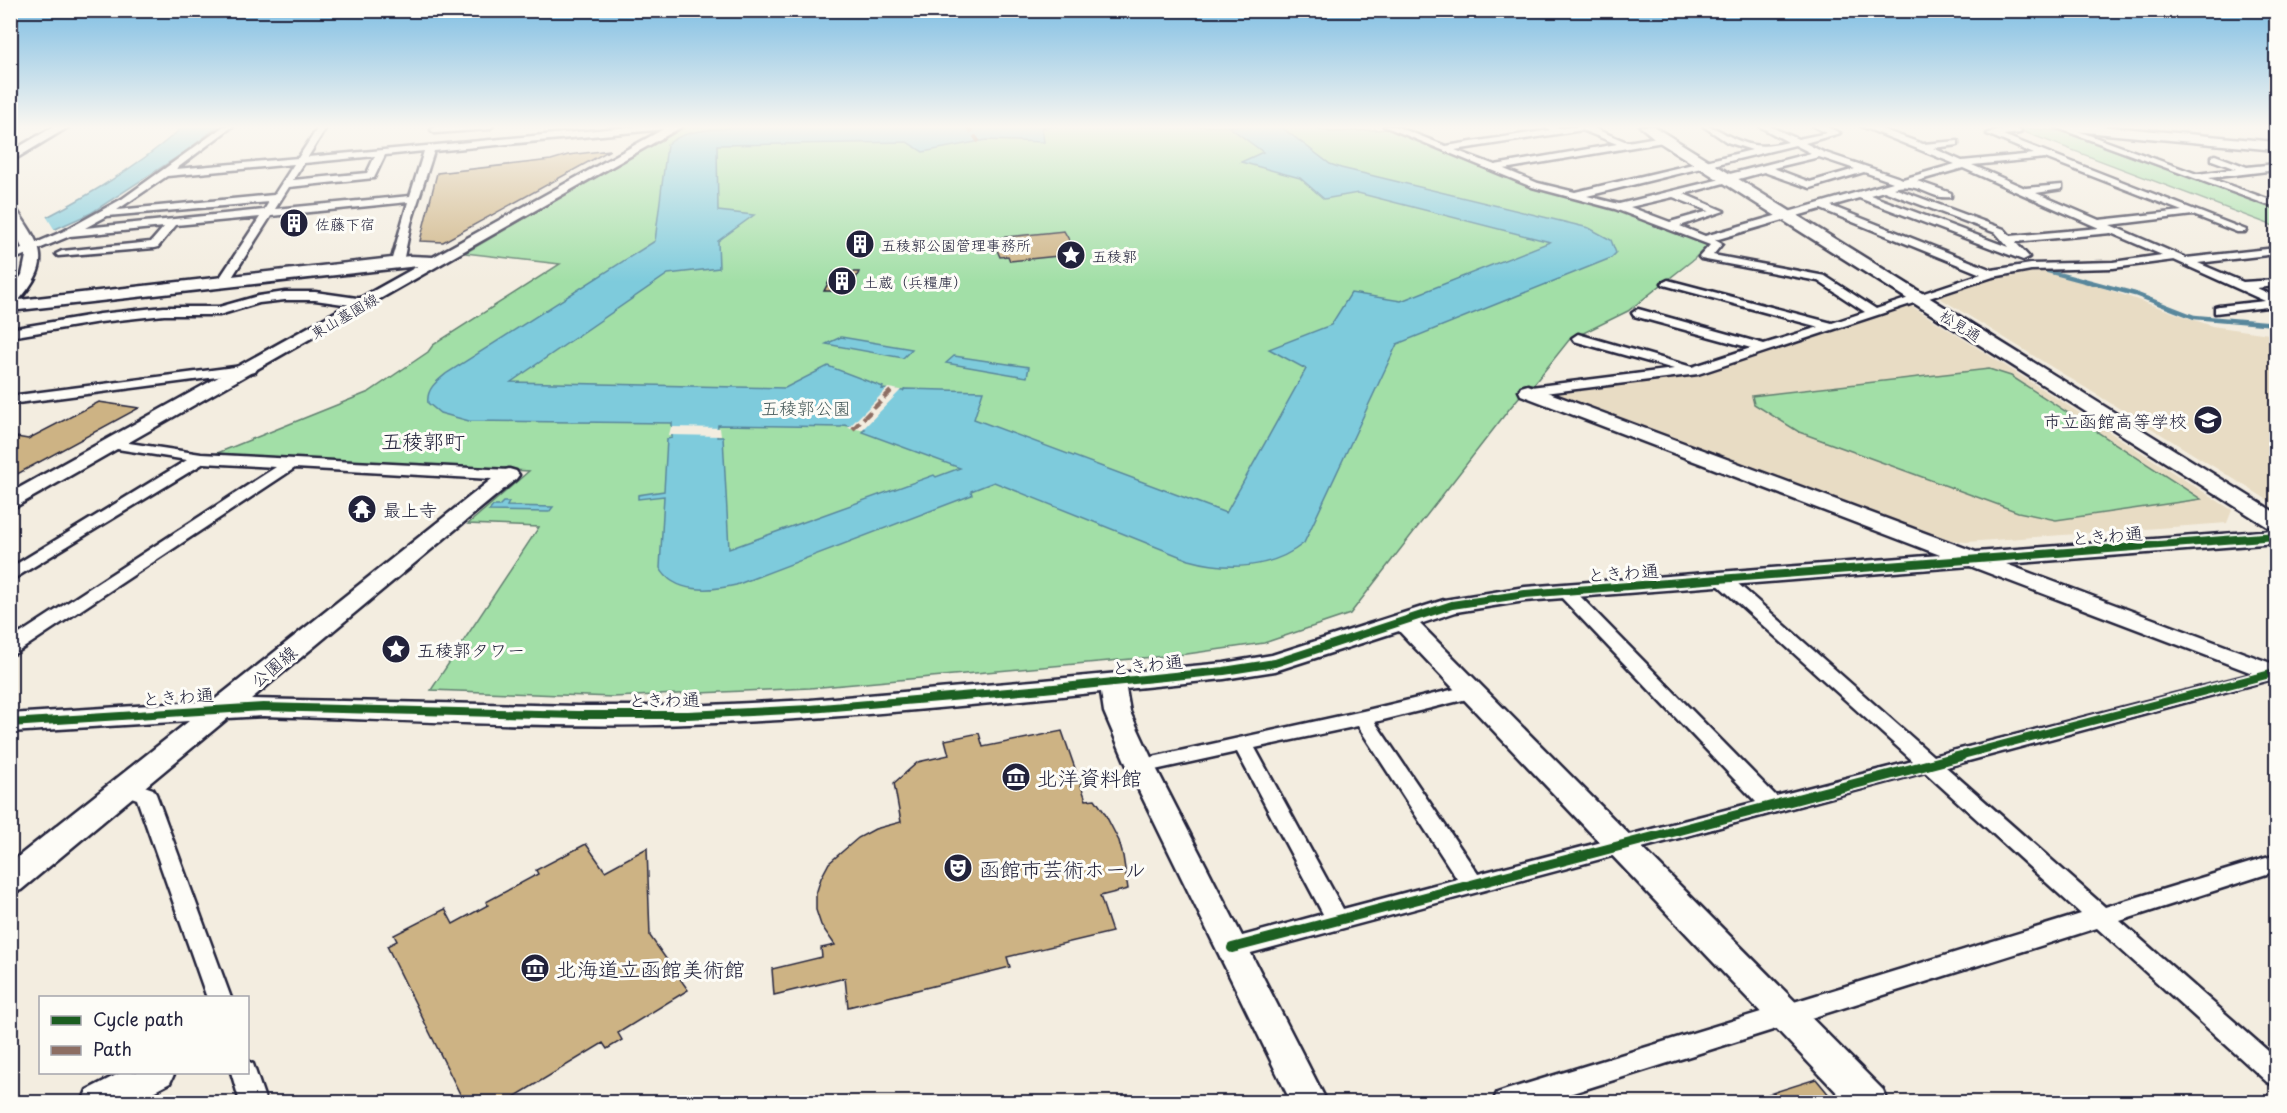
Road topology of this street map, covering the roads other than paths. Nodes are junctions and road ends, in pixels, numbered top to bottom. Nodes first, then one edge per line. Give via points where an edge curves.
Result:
1 (159, 178) edge
2 (289, 178) edge
3 (350, 178) edge
4 (421, 178) edge
5 (585, 178) edge
6 (1518, 178) edge
7 (1645, 178) edge
8 (1731, 178) edge
9 (1790, 178) edge
10 (1834, 178) edge
11 (1894, 178) edge
12 (1914, 178) edge
13 (1993, 178) edge
14 (2104, 178) edge
15 (2200, 178) edge
16 (1727, 179) junction
17 (1904, 181) junction
18 (285, 184) junction
19 (1883, 187) junction
20 (2059, 187) dead end
21 (2023, 191) junction
22 (1672, 194) junction
23 (1858, 194) junction
24 (1574, 195) junction
25 (1947, 195) dead end
26 (277, 198) junction
27 (415, 198) junction
28 (2277, 199) edge
29 (2264, 201) junction
30 (1820, 205) junction
31 (2277, 205) edge
32 (1619, 207) junction
33 (267, 213) junction
34 (2194, 213) junction
35 (111, 214) dead end
36 (14, 216) edge
37 (1785, 216) junction
38 (173, 222) junction
39 (2098, 224) junction
40 (1669, 225) junction
41 (2112, 230) junction
42 (2241, 230) dead end
43 (68, 233) junction
44 (1705, 239) junction
45 (2007, 239) junction
46 (32, 248) junction
47 (2277, 251) edge
48 (62, 254) dead end
49 (10, 258) edge
50 (2179, 259) junction
51 (397, 262) junction
52 (435, 262) junction
53 (2027, 262) junction
54 (1991, 274) junction
55 (223, 282) junction
56 (1668, 283) dead end
57 (2277, 283) edge
58 (2242, 286) junction
59 (1919, 299) junction
60 (10, 300) edge
61 (2277, 302) edge
62 (364, 303) junction
63 (10, 306) edge
64 (2219, 310) dead end
65 (1873, 312) junction
66 (1638, 313) dead end
67 (1831, 326) junction
68 (10, 333) edge
69 (1578, 338) dead end
70 (1764, 348) junction
71 (250, 369) junction
72 (1693, 371) junction
73 (1528, 391) joint
74 (10, 400) edge
75 (116, 445) junction
76 (201, 458) junction
77 (292, 463) junction
78 (508, 475) joint
79 (10, 502) edge
80 (2277, 522) edge
81 (2277, 536) edge
82 (1975, 560) junction
83 (10, 576) edge
84 (1722, 579) junction
85 (1565, 591) junction
86 (1403, 621) junction
87 (10, 649) edge
88 (2275, 674) edge
89 (1112, 683) junction
90 (1472, 691) junction
91 (224, 707) junction
92 (1363, 718) junction
93 (10, 723) edge
94 (1242, 743) junction
95 (1929, 764) junction
96 (1141, 766) junction
97 (127, 788) junction
98 (1772, 805) junction
99 (1620, 845) junction
100 (2277, 863) edge
101 (10, 881) edge
102 (1473, 885) junction
103 (2103, 918) junction
104 (1338, 921) junction
105 (1232, 948) junction
106 (218, 996) edge
107 (1785, 1016) junction
108 (154, 1074) edge
109 (245, 1074) edge
110 (2277, 1074) edge
111 (100, 1102) edge
112 (253, 1102) edge
113 (1309, 1102) edge
114 (1506, 1102) edge
115 (1870, 1102) edge

1 - 43 street
2 - 18 street
3 - 18 street
4 - 27 street
5 - 52 street, 東山墓園線
6 - 24 street
7 - 24 street
8 - 16 street
9 - 10 street via 1810,185
11 - 17 street
12 - 17 street
13 - 21 street
14 - 34 street
15 - 29 street
16 - 22 street
16 - 37 street, 松見通
17 - 19 street
17 - 25 street
18 - 26 street
19 - 23 street
19 - 45 street via 2000,231
20 - 21 street
21 - 39 street
22 - 32 street
22 - 40 street via 1719,211
23 - 30 street
23 - 53 street
24 - 32 street
26 - 33 street
26 - 35 street
27 - 33 street
27 - 51 street
28 - 29 street
29 - 31 street
30 - 37 street
30 - 54 street
32 - 40 street
33 - 38 street
33 - 55 street
34 - 39 street
34 - 42 street
36 - 46 street
37 - 44 street
37 - 59 street, 松見通
38 - 43 street
38 - 48 street via 154,244
39 - 41 street
40 - 44 street
41 - 45 street
41 - 50 street
43 - 46 street
44 - 65 street via 1717,244 1705,257 1821,278
45 - 53 street
46 - 49 street
46 - 60 street via 36,260 33,274
47 - 50 street
50 - 53 street via 2113,265
50 - 58 street
51 - 52 street
51 - 55 street
52 - 62 street, 東山墓園線
53 - 54 street
54 - 59 street
55 - 63 street
56 - 67 street
57 - 58 street
58 - 61 street
59 - 65 street
59 - 80 street, 松見通
61 - 64 street
62 - 68 street via 285,296 219,311 164,311
62 - 71 street, 東山墓園線
65 - 67 street
66 - 70 street
67 - 70 street
69 - 72 street
70 - 72 street
71 - 74 street
71 - 75 street, 東山墓園線
72 - 73 street
73 - 82 street
75 - 76 street
75 - 79 street, 東山墓園線
76 - 77 street
76 - 83 street
77 - 78 street
77 - 87 street
78 - 91 street, 公園線
81 - 82 street, ときわ通
82 - 84 street, ときわ通
82 - 88 street
84 - 85 street, ときわ通
84 - 95 street
85 - 86 street, ときわ通 via 1482,599
85 - 98 street
86 - 89 street, ときわ通 via 1275,663
86 - 90 street
88 - 95 street
89 - 91 street, ときわ通 via 810,709 688,715
89 - 96 street via 1117,712
90 - 92 street
90 - 99 street
91 - 93 street, ときわ通
91 - 97 street, 公園線
92 - 94 street
92 - 102 street
94 - 96 street
94 - 104 street
95 - 98 street
95 - 103 street
96 - 105 street
97 - 101 street, 公園線
97 - 106 street via 146,794
98 - 99 street
99 - 102 street
99 - 107 street
100 - 103 street
102 - 104 street
103 - 107 street
103 - 110 street
104 - 105 street
105 - 113 street
107 - 114 street
107 - 115 street
108 - 111 street
109 - 112 street

